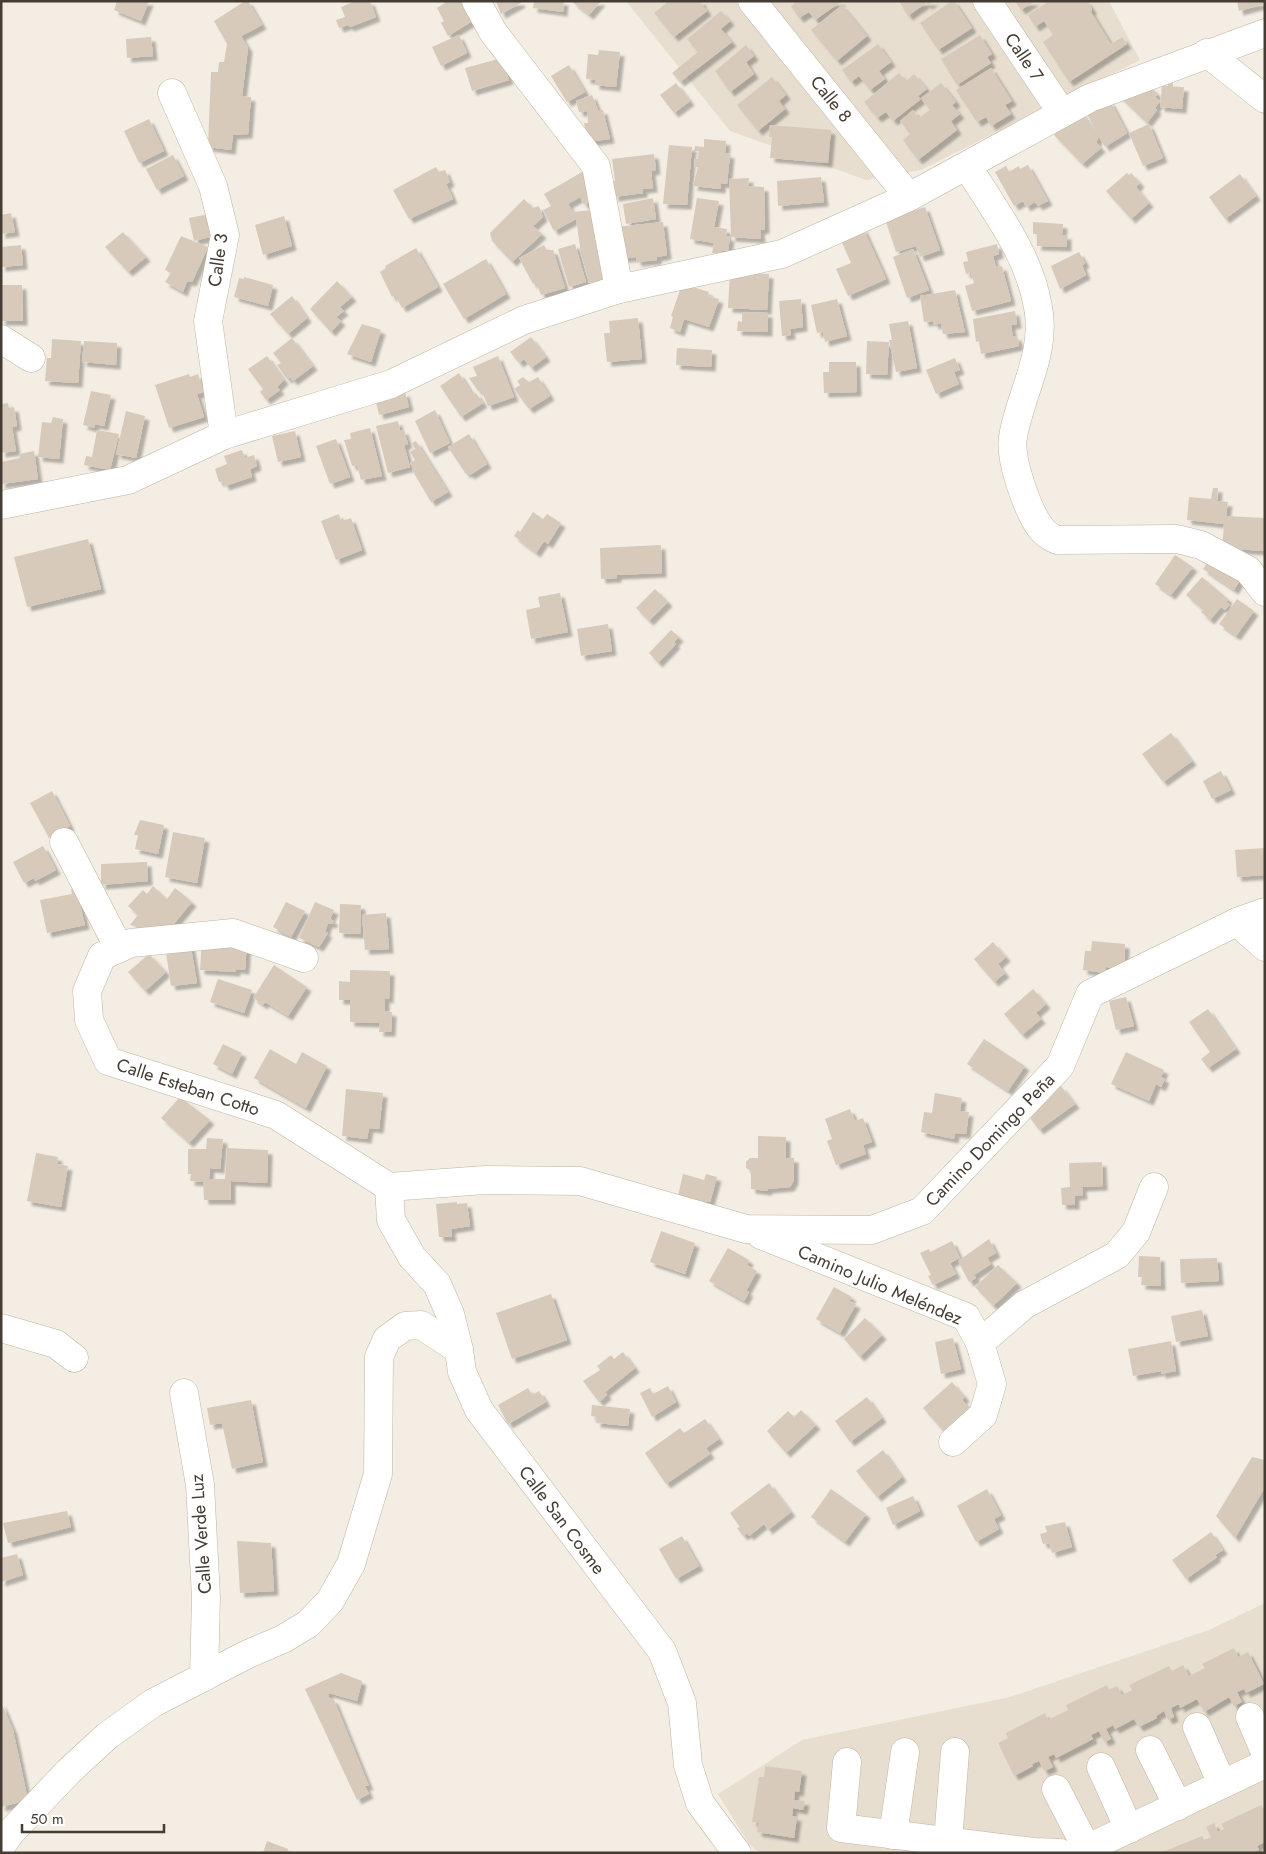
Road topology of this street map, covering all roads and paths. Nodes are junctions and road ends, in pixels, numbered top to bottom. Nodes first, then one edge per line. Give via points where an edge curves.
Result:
1 (476, 1) edge
2 (752, 1) edge
3 (987, 1) edge
4 (1265, 33) edge
5 (1207, 53) junction
6 (172, 93) dead end
7 (1265, 100) edge
8 (1062, 113) junction
9 (967, 166) junction
10 (909, 197) junction
11 (619, 289) junction
12 (1, 340) edge
13 (31, 358) dead end
14 (224, 435) junction
15 (1, 506) edge
16 (1265, 592) edge
17 (64, 842) dead end
18 (1265, 912) edge
19 (1237, 922) junction
20 (1265, 947) edge
21 (120, 948) junction
22 (304, 958) dead end
23 (389, 1187) junction
24 (1154, 1187) dead end
25 (746, 1229) junction
26 (1, 1328) edge
27 (980, 1343) junction
28 (459, 1350) junction
29 (74, 1358) dead end
30 (184, 1393) dead end
31 (954, 1442) dead end
32 (204, 1677) junction
33 (1250, 1717) dead end
34 (1197, 1727) dead end
35 (1150, 1750) dead end
36 (905, 1752) dead end
37 (955, 1752) dead end
38 (1265, 1752) edge
39 (847, 1762) dead end
40 (1265, 1764) edge
41 (1101, 1767) dead end
42 (1222, 1784) junction
43 (1056, 1789) dead end
44 (1178, 1806) junction
45 (1129, 1829) junction
46 (893, 1835) junction
47 (948, 1841) junction
48 (1, 1846) edge
49 (1082, 1851) edge
50 (737, 1853) edge
51 (1060, 1853) edge

1 - 11 street via 493,32 596,166
2 - 10 street, Calle 8
3 - 8 street, Calle 7
4 - 5 street
5 - 7 street
5 - 8 street via 1090,98
6 - 14 street, Calle 3 via 213,186 225,235 208,321
8 - 9 street
9 - 10 street
9 - 16 street via 1023,257 1038,308 1039,337 1033,373 1013,444 1028,506 1040,527 1057,540 1177,539 1201,545 1248,570
10 - 11 street via 782,254
11 - 14 street via 524,320 391,384
12 - 13 street
14 - 15 street via 128,480
17 - 21 street
18 - 19 street, Camino Domingo Peña
19 - 20 street
19 - 25 street, Camino Domingo Peña via 1090,994 1060,1066 922,1211 872,1230
21 - 22 street, Calle Esteban Cotto via 131,943 233,933
21 - 23 street, Calle Esteban Cotto via 102,956 87,991 89,1020 108,1061 276,1115
23 - 25 street, Camino Domingo Peña via 484,1180 580,1181
23 - 28 street, Calle San Cosme via 390,1220 412,1257 437,1284 450,1314
24 - 27 street via 1136,1232 1117,1255 1024,1305
25 - 27 street, Camino Julio Meléndez via 966,1317
26 - 29 street via 56,1344
27 - 31 street, Camino Julio Meléndez via 992,1384 983,1414
28 - 32 street via 421,1325 405,1326 387,1339 379,1357 378,1474 351,1564 330,1601 308,1624
28 - 50 street, Calle San Cosme via 462,1372 478,1410 662,1651 682,1703 688,1765 700,1802
30 - 32 street, Calle Verde Luz via 200,1485 206,1597
32 - 48 street via 153,1703 107,1736 68,1772
33 - 38 street
34 - 42 street
35 - 44 street
36 - 46 street
37 - 47 street
39 - 46 street via 841,1828
40 - 42 street
41 - 45 street
42 - 44 street
43 - 49 street
44 - 45 street
45 - 49 street
46 - 47 street
47 - 51 street

